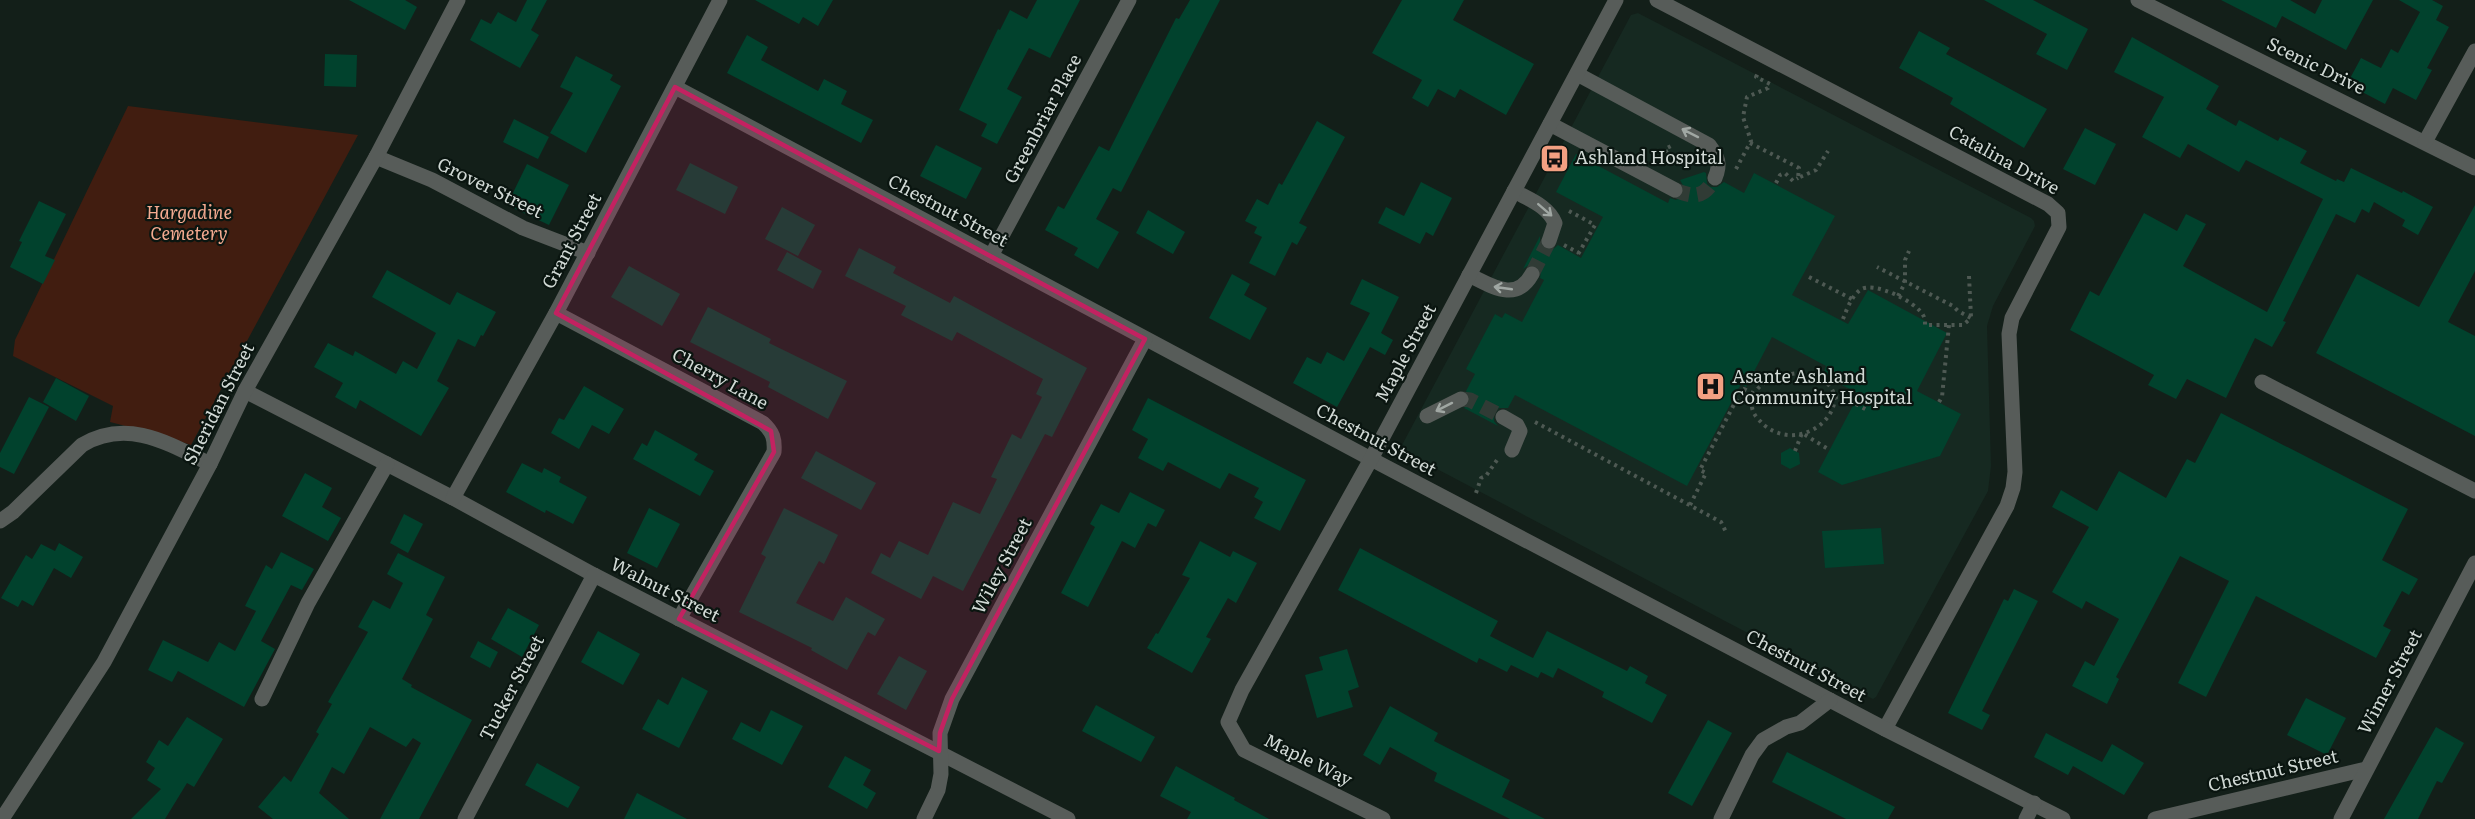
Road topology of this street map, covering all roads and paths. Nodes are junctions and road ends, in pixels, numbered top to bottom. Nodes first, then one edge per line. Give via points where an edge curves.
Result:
1 (458, 0) edge
2 (720, 0) edge
3 (1129, 0) edge
4 (1616, 0) edge
5 (1657, 0) edge
6 (2138, 0) edge
7 (2475, 51) edge
8 (1758, 73) dead end
9 (1577, 74) junction
10 (675, 87) junction
11 (1550, 124) junction
12 (1686, 131) junction
13 (2425, 142) junction
14 (1750, 143) junction
15 (1828, 151) dead end
16 (376, 157) junction
17 (2475, 168) edge
18 (1642, 173) junction
19 (1734, 174) dead end
20 (1715, 178) dead end
21 (1798, 178) junction
22 (1776, 183) dead end
23 (1675, 190) tunnel mouth
24 (1514, 191) junction
25 (1550, 241) tunnel mouth
26 (1909, 251) dead end
27 (588, 252) junction
28 (991, 256) junction
29 (1877, 267) dead end
30 (1532, 274) tunnel mouth
31 (1470, 275) junction
32 (1969, 276) dead end
33 (1809, 277) dead end
34 (1905, 283) junction
35 (1898, 297) junction
36 (1852, 299) junction
37 (556, 313) junction
38 (1971, 318) junction
39 (1843, 319) dead end
40 (1949, 325) junction
41 (1145, 339) junction
42 (2262, 382) dead end
43 (245, 392) junction
44 (1755, 394) junction
45 (1835, 398) junction
46 (1461, 399) dead end
47 (1939, 402) dead end
48 (1869, 411) dead end
49 (1427, 416) dead end
50 (1503, 417) tunnel mouth
51 (1526, 417) dead end
52 (1802, 433) junction
53 (1828, 449) dead end
54 (1512, 450) dead end
55 (1795, 451) dead end
56 (1371, 459) junction
57 (210, 464) junction
58 (387, 464) junction
59 (1486, 476) dead end
60 (2475, 491) edge
61 (1476, 493) dead end
62 (453, 498) junction
63 (1690, 505) junction
64 (0, 521) edge
65 (1727, 534) dead end
66 (2475, 563) edge
67 (594, 575) junction
68 (679, 619) junction
69 (262, 699) dead end
70 (1830, 700) junction
71 (1228, 722) joint
72 (1885, 729) junction
73 (939, 751) junction
74 (2366, 769) junction
75 (2034, 803) junction
76 (2, 819) edge
77 (465, 819) edge
78 (924, 819) edge
79 (1068, 819) edge
80 (1383, 819) edge
81 (1721, 819) edge
82 (2026, 819) edge
83 (2063, 819) edge
84 (2155, 819) edge
85 (2341, 819) edge

1 - 16 street, Sheridan Street
2 - 10 street, Grant Street
3 - 28 street, Greenbriar Place
4 - 9 street, Maple Street
5 - 72 street, Catalina Drive via 2048,204 2058,213 2059,227 2012,318 2009,334 2015,472 2007,506
6 - 13 street, Scenic Drive
7 - 13 street
8 - 14 path via 1756,76 1770,84 1747,97 1743,117
9 - 11 street, Maple Street
9 - 12 street
10 - 27 street, Grant Street
10 - 28 street, Chestnut Street
11 - 18 street
11 - 24 street, Maple Street
12 - 18 path via 1682,140 1665,149 1669,157
20 -> 12 street via 1718,157 1709,145
13 - 17 street, Scenic Drive
14 - 19 path
14 - 21 path via 1799,168
15 - 21 path via 1816,170
16 - 27 street, Grover Street via 432,180 523,228
16 - 43 street, Sheridan Street
18 - 23 street
21 - 22 path via 1793,181 1785,173
24 -> 25 street via 1551,214 1556,224
24 - 31 street, Maple Street
26 - 34 path
27 - 37 street, Grant Street
28 - 41 street, Chestnut Street
29 - 34 path
30 -> 31 street via 1517,290 1504,290
31 - 56 street, Maple Street
32 - 38 path
33 - 36 path
34 - 35 path
34 - 38 path
35 - 36 path via 1866,287
35 - 40 path via 1923,315 1925,325
36 - 39 path
37 - 62 street, Grant Street
37 - 68 street, Cherry Lane via 763,423 771,431 774,452
38 - 40 path via 1963,325
40 - 47 path
41 - 56 street, Chestnut Street
41 - 73 street, Wiley Street via 952,699 940,733
42 - 60 street
43 - 57 street, Sheridan Street
43 - 58 street, Walnut Street
44 - 45 path via 1776,376 1800,373 1823,381
44 - 52 path via 1752,406 1757,419 1767,427
44 - 63 path via 1741,391 1700,470 1706,473
45 - 48 path via 1844,398
45 - 52 path via 1834,411 1827,422
46 -> 49 street
50 - 54 street via 1520,431
51 - 63 path
52 - 53 path
52 - 55 path
56 - 70 street, Chestnut Street
56 - 71 street, Maple Street
57 - 64 street via 148,436 118,432 94,438
57 - 76 street, Sheridan Street via 104,662
58 - 62 street, Walnut Street
58 - 69 street via 308,603
59 - 61 path via 1481,478
62 - 67 street, Walnut Street
63 - 65 path via 1721,522
66 - 74 street, Wimer Street
67 - 68 street, Walnut Street
67 - 77 street, Tucker Street
68 - 73 street, Walnut Street
70 - 72 street, Chestnut Street
70 - 81 street via 1800,723 1763,740
71 - 80 street, Maple Way via 1244,750
72 - 75 street, Chestnut Street
73 - 78 street, Wiley Street via 939,782
73 - 79 street, Walnut Street
74 - 84 street, Chestnut Street
74 - 85 street, Wimer Street
75 - 82 street
75 - 83 street, Chestnut Street

